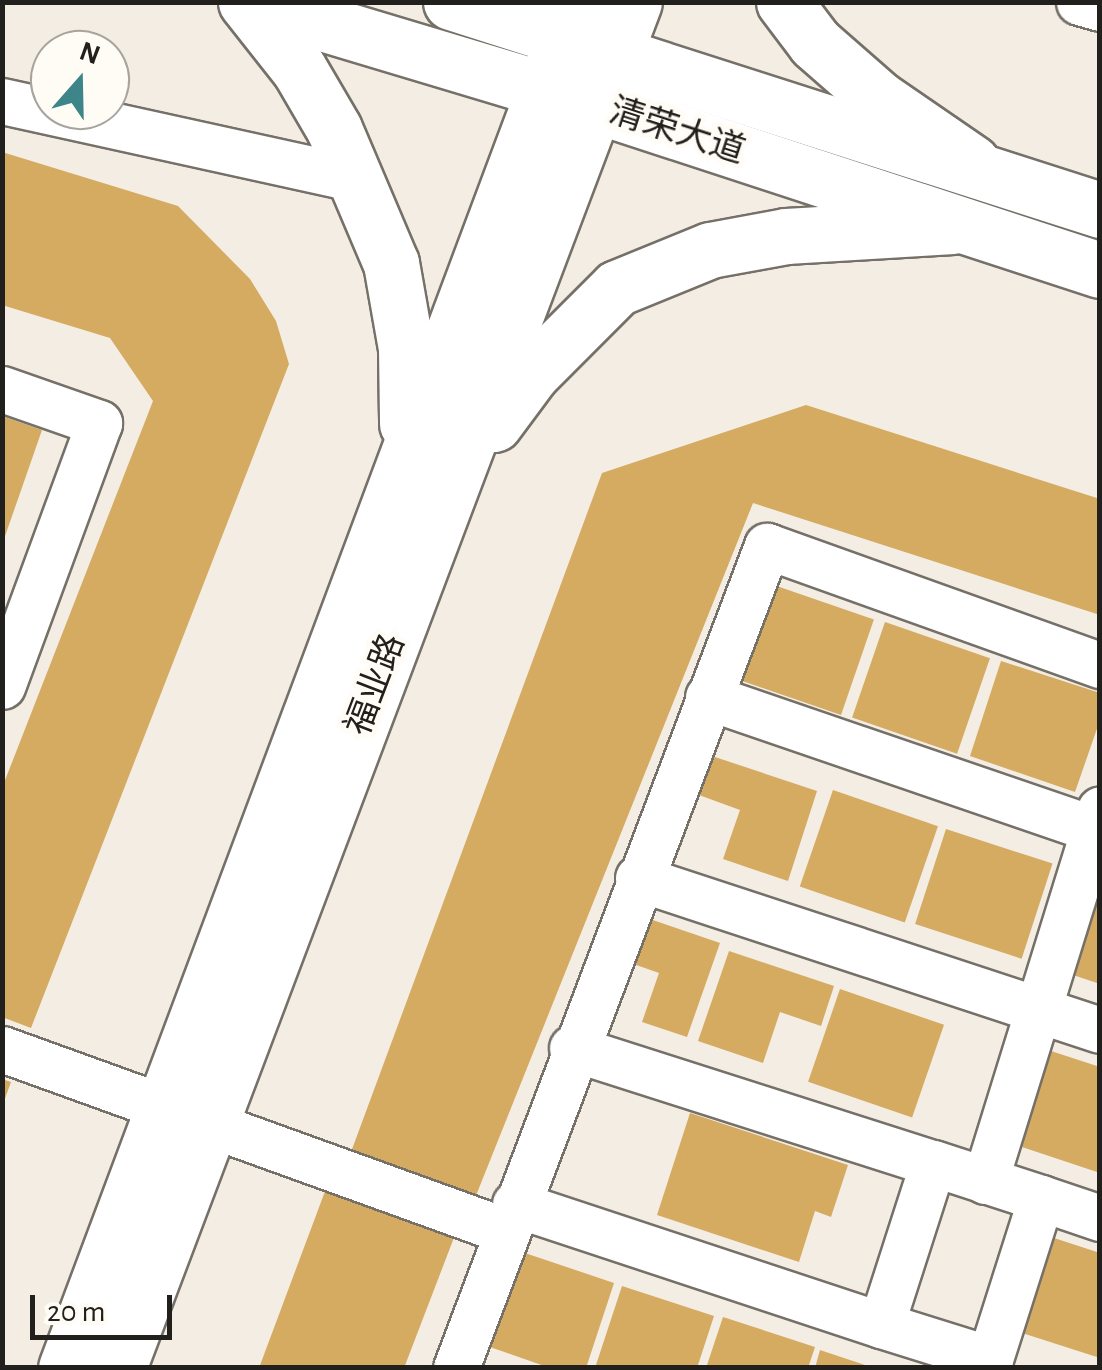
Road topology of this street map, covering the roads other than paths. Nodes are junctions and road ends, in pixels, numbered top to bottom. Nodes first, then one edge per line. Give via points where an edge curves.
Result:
1 (249, 2) edge
2 (451, 2) edge
3 (634, 2) edge
4 (784, 2) edge
5 (1079, 2) edge
6 (1100, 8) edge
7 (586, 31) edge
8 (570, 97) junction
9 (2, 101) edge
10 (987, 174) junction
11 (357, 179) junction
12 (1100, 210) edge
13 (968, 226) junction
14 (1100, 270) edge
15 (2, 389) edge
16 (429, 472) junction
17 (20, 585) edge
18 (1100, 665) edge
19 (2, 686) edge
20 (708, 697) junction
21 (1098, 823) edge
22 (638, 878) junction
23 (1038, 1008) junction
24 (1100, 1030) edge
25 (572, 1048) junction
26 (2, 1049) edge
27 (187, 1116) junction
28 (932, 1163) junction
29 (986, 1180) junction
30 (1041, 1198) junction
31 (510, 1217) junction
32 (1100, 1218) edge
33 (881, 1324) junction
34 (938, 1356) edge
35 (1002, 1363) edge
36 (457, 1367) edge
37 (66, 1368) edge
38 (118, 1368) edge

1 - 8 street, 清荣大道
1 - 11 street via 299,69
2 - 7 street, 清荣大道
3 - 7 street, 福业路
4 - 10 street via 816,43 879,99
5 - 6 street
7 - 8 street, 福业路
7 - 10 street, 清荣大道
8 - 13 street, 清荣大道
8 - 16 street, 福业路
9 - 11 street
10 - 12 street, 清荣大道
11 - 16 street via 390,263
13 - 14 street, 清荣大道
13 - 16 street via 786,236 710,250 617,288
15 - 17 street via 99,423
16 - 27 street, 福业路
17 - 19 street
18 - 20 street via 767,546
20 - 21 street
20 - 22 street
21 - 23 street
22 - 23 street
22 - 25 street
23 - 24 street
23 - 29 street
25 - 28 street
25 - 31 street
26 - 27 street
27 - 31 street
27 - 37 street, 福业路
27 - 38 street, 福业路
28 - 29 street
28 - 33 street
29 - 30 street
30 - 32 street
30 - 35 street
31 - 33 street
31 - 36 street
33 - 34 street
34 - 35 street

